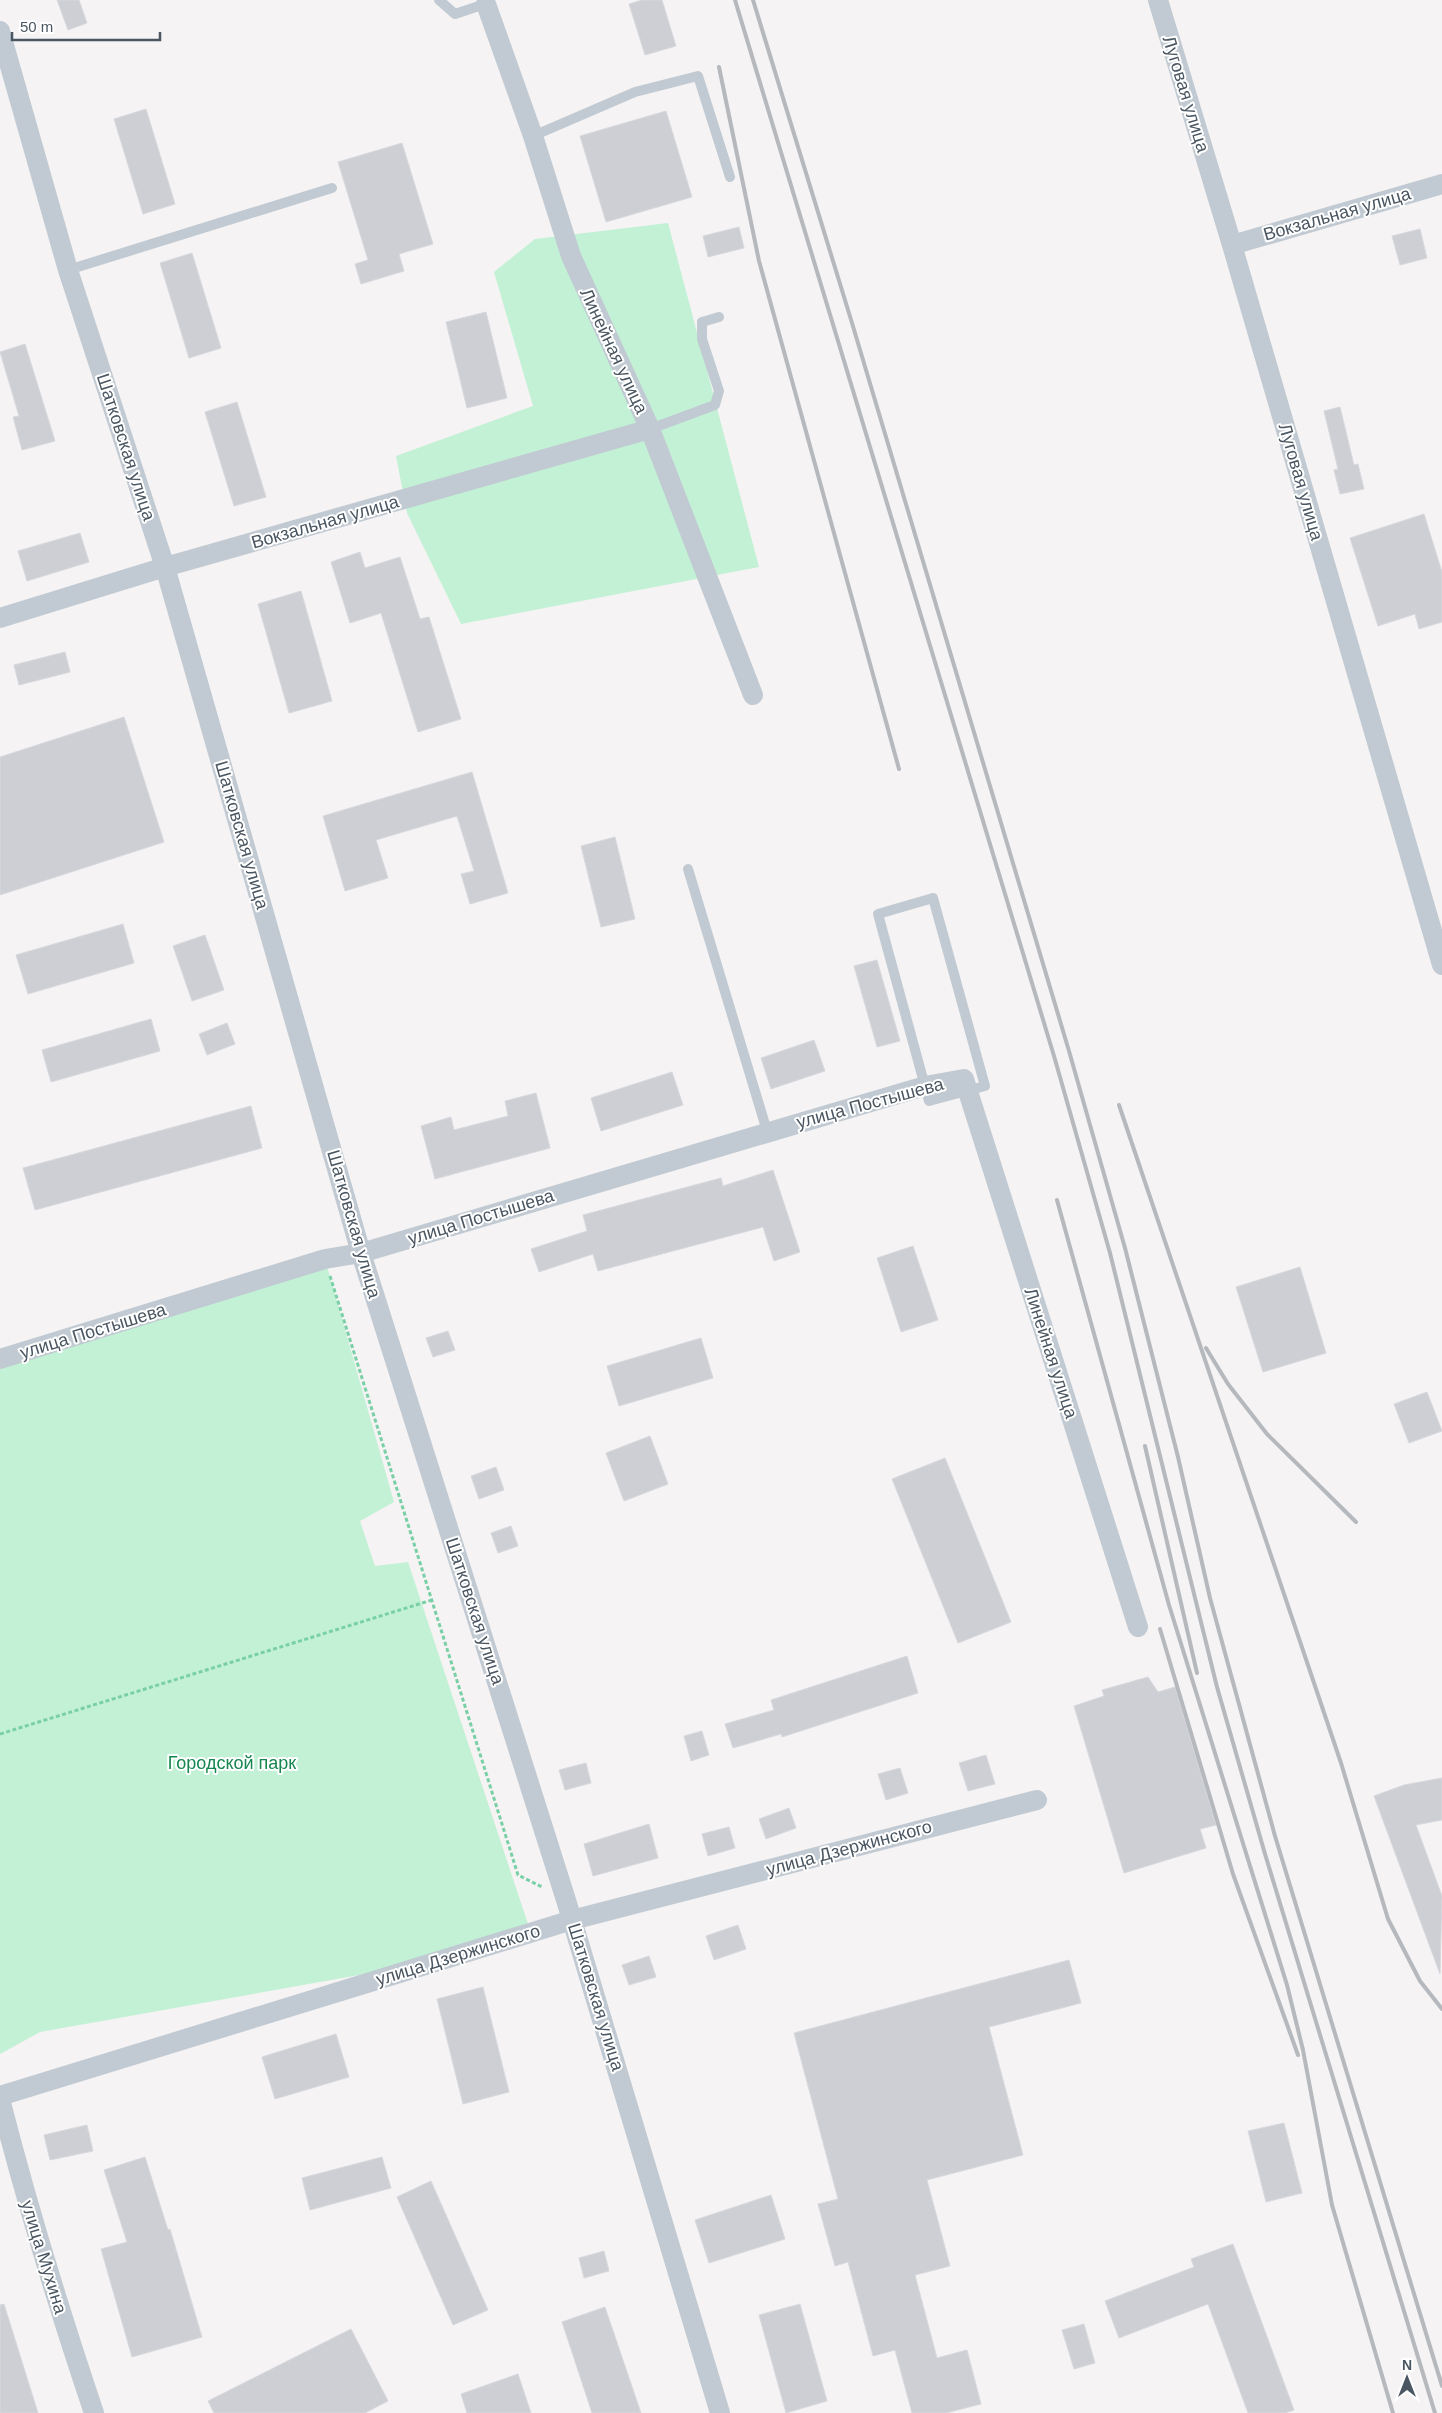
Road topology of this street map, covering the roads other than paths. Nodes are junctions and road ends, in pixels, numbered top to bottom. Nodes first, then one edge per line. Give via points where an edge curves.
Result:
1 (438, 0) edge
2 (1158, 0) edge
3 (490, 2) edge
4 (0, 31) edge
5 (533, 136) junction
6 (730, 177) dead end
7 (1442, 184) edge
8 (332, 188) dead end
9 (1232, 245) junction
10 (68, 270) junction
11 (719, 317) dead end
12 (650, 429) junction
13 (165, 567) junction
14 (0, 618) edge
15 (753, 695) dead end
16 (688, 869) dead end
17 (1442, 965) edge
18 (966, 1085) junction
19 (925, 1086) junction
20 (767, 1131) junction
21 (361, 1253) junction
22 (0, 1359) edge
23 (1138, 1627) dead end
24 (1037, 1800) dead end
25 (572, 1920) junction
26 (0, 2097) edge
27 (94, 2413) edge
28 (720, 2413) edge

1 - 3 lane via 455,14
2 - 9 street, Луговая улица
3 - 5 street, Линейная улица
4 - 10 street, Шатковская улица
5 - 6 lane via 635,92 698,76
5 - 12 street, Линейная улица via 571,256
7 - 9 street, Вокзальная улица
8 - 10 lane
9 - 17 street, Луговая улица
10 - 13 street, Шатковская улица
11 - 12 lane via 702,322 702,339 719,391 715,405
12 - 13 street, Вокзальная улица
12 - 15 street, Линейная улица
13 - 14 street, Вокзальная улица
13 - 21 street, Шатковская улица
16 - 20 lane
18 - 19 street, улица Постышева
18 - 19 lane via 984,1086 934,898 878,914
18 - 23 street, Линейная улица
19 - 20 street, улица Постышева
20 - 21 street, улица Постышева
21 - 22 street, улица Постышева via 325,1259
21 - 25 street, Шатковская улица
24 - 25 street, улица Дзержинского
25 - 26 street, улица Дзержинского
25 - 28 street, Шатковская улица
26 - 27 street, улица Мухина via 20,2178

